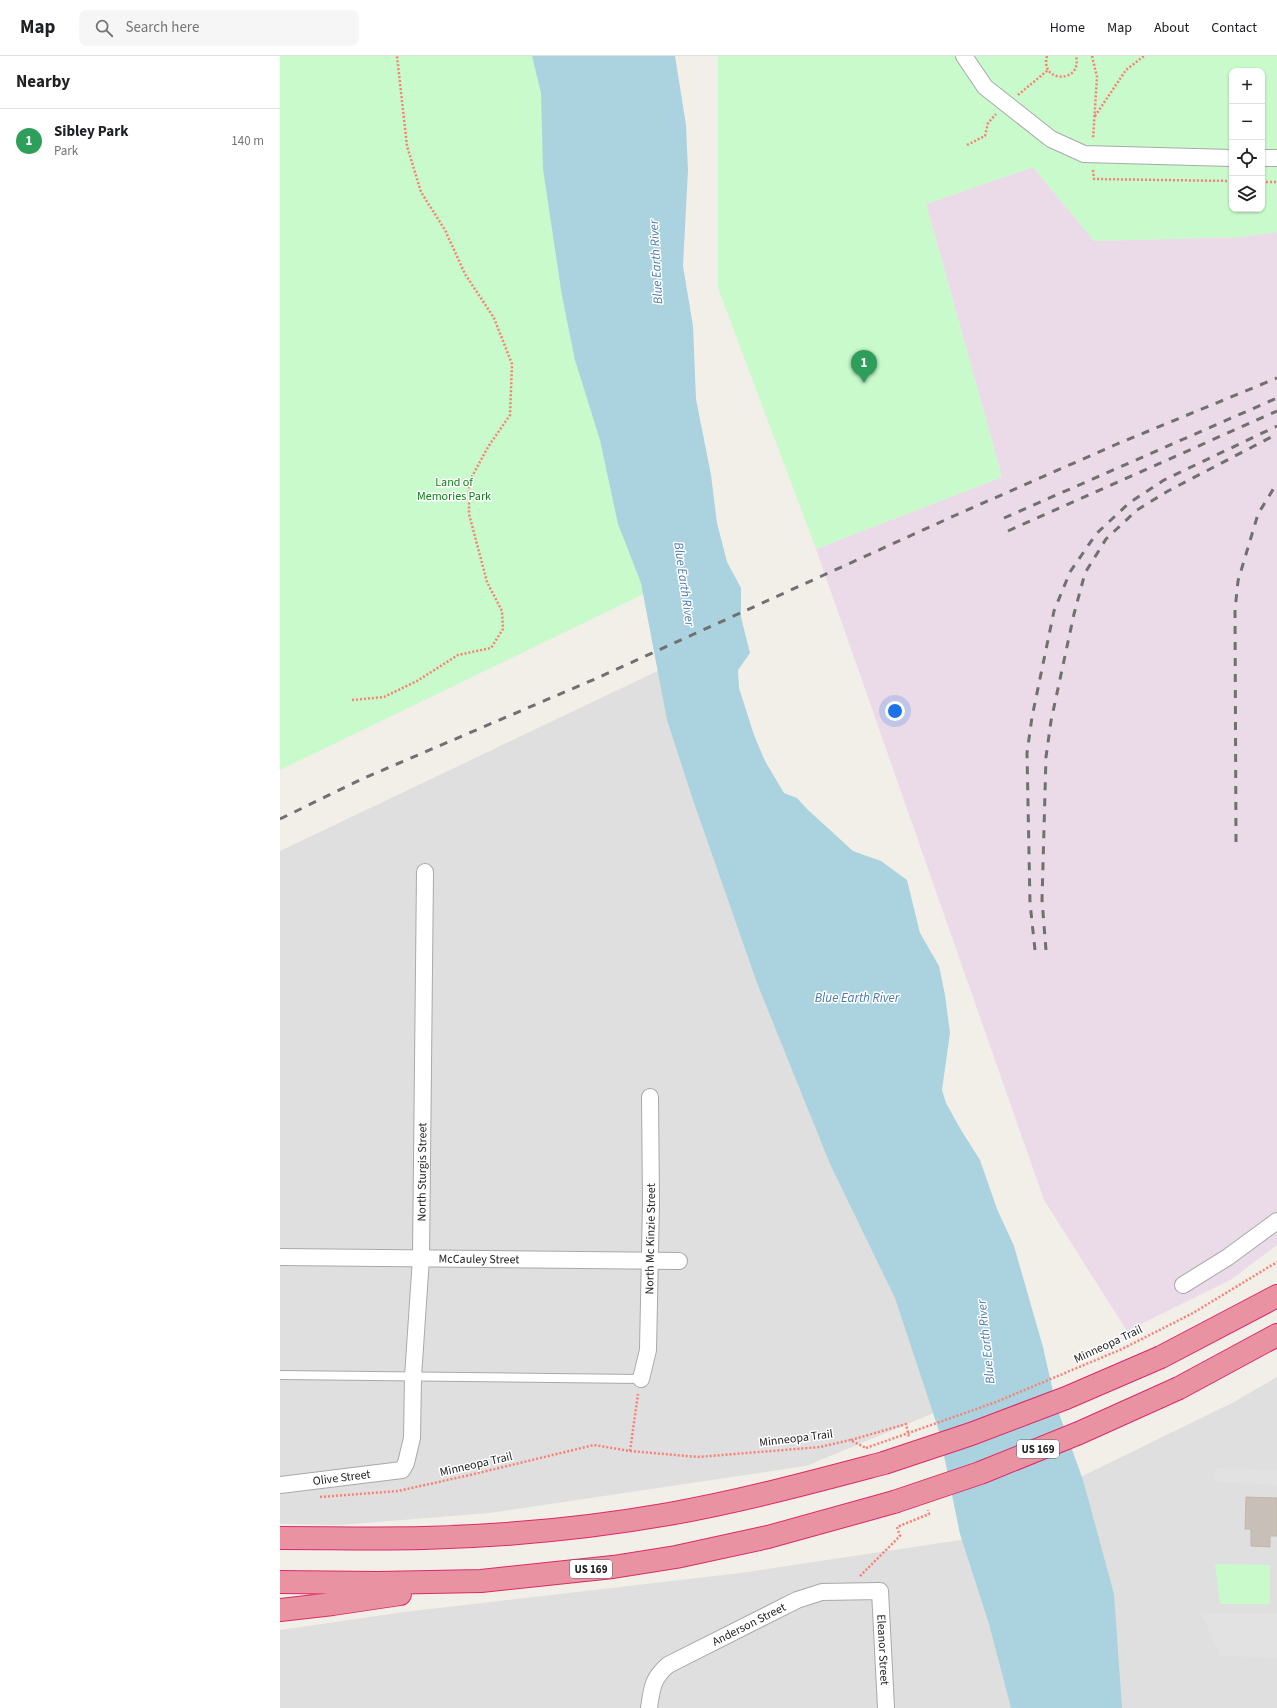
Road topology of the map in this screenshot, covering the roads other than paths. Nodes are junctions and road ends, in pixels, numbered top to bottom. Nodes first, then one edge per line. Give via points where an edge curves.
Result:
1 (964, 56) edge
2 (1229, 158) edge
3 (1265, 158) edge
4 (1277, 158) edge
5 (425, 872) dead end
6 (650, 1097) dead end
7 (1277, 1222) edge
8 (280, 1257) edge
9 (420, 1258) junction
10 (650, 1260) junction
11 (679, 1261) dead end
12 (1277, 1282) edge
13 (1183, 1285) dead end
14 (1277, 1296) edge
15 (1209, 1332) junction
16 (1275, 1336) edge
17 (280, 1376) edge
18 (413, 1376) junction
19 (641, 1379) joint
20 (402, 1470) joint
21 (280, 1485) edge
22 (280, 1538) edge
23 (481, 1581) junction
24 (280, 1582) edge
25 (880, 1591) joint
26 (280, 1610) edge
27 (649, 1708) edge
28 (886, 1708) edge

1 - 2 street via 985,88 1051,139 1084,154
3 - 4 street
5 - 9 street, North Sturgis Street
6 - 10 street, North Mc Kinzie Street
7 - 13 street
8 - 9 street, McCauley Street
9 - 10 street, McCauley Street
9 - 18 street, North Sturgis Street
10 - 11 street, McCauley Street
10 - 19 street, North Mc Kinzie Street via 648,1350
12 - 15 highway
14 - 15 highway
15 - 22 highway, bridge via 1161,1357 978,1432 884,1463 763,1495 669,1514 524,1532 426,1538
16 - 23 highway, US 169, bridge via 1179,1388 1079,1433 980,1473 894,1502 768,1537 676,1557 612,1567
17 - 18 lane
18 - 19 lane
18 - 20 street, North Sturgis Street via 412,1438 406,1464
20 - 21 street, Olive Street
23 - 24 highway, US 169
23 - 26 highway
25 - 27 street, Anderson Street via 822,1592 797,1600 668,1665 652,1684
25 - 28 street, Eleanor Street

